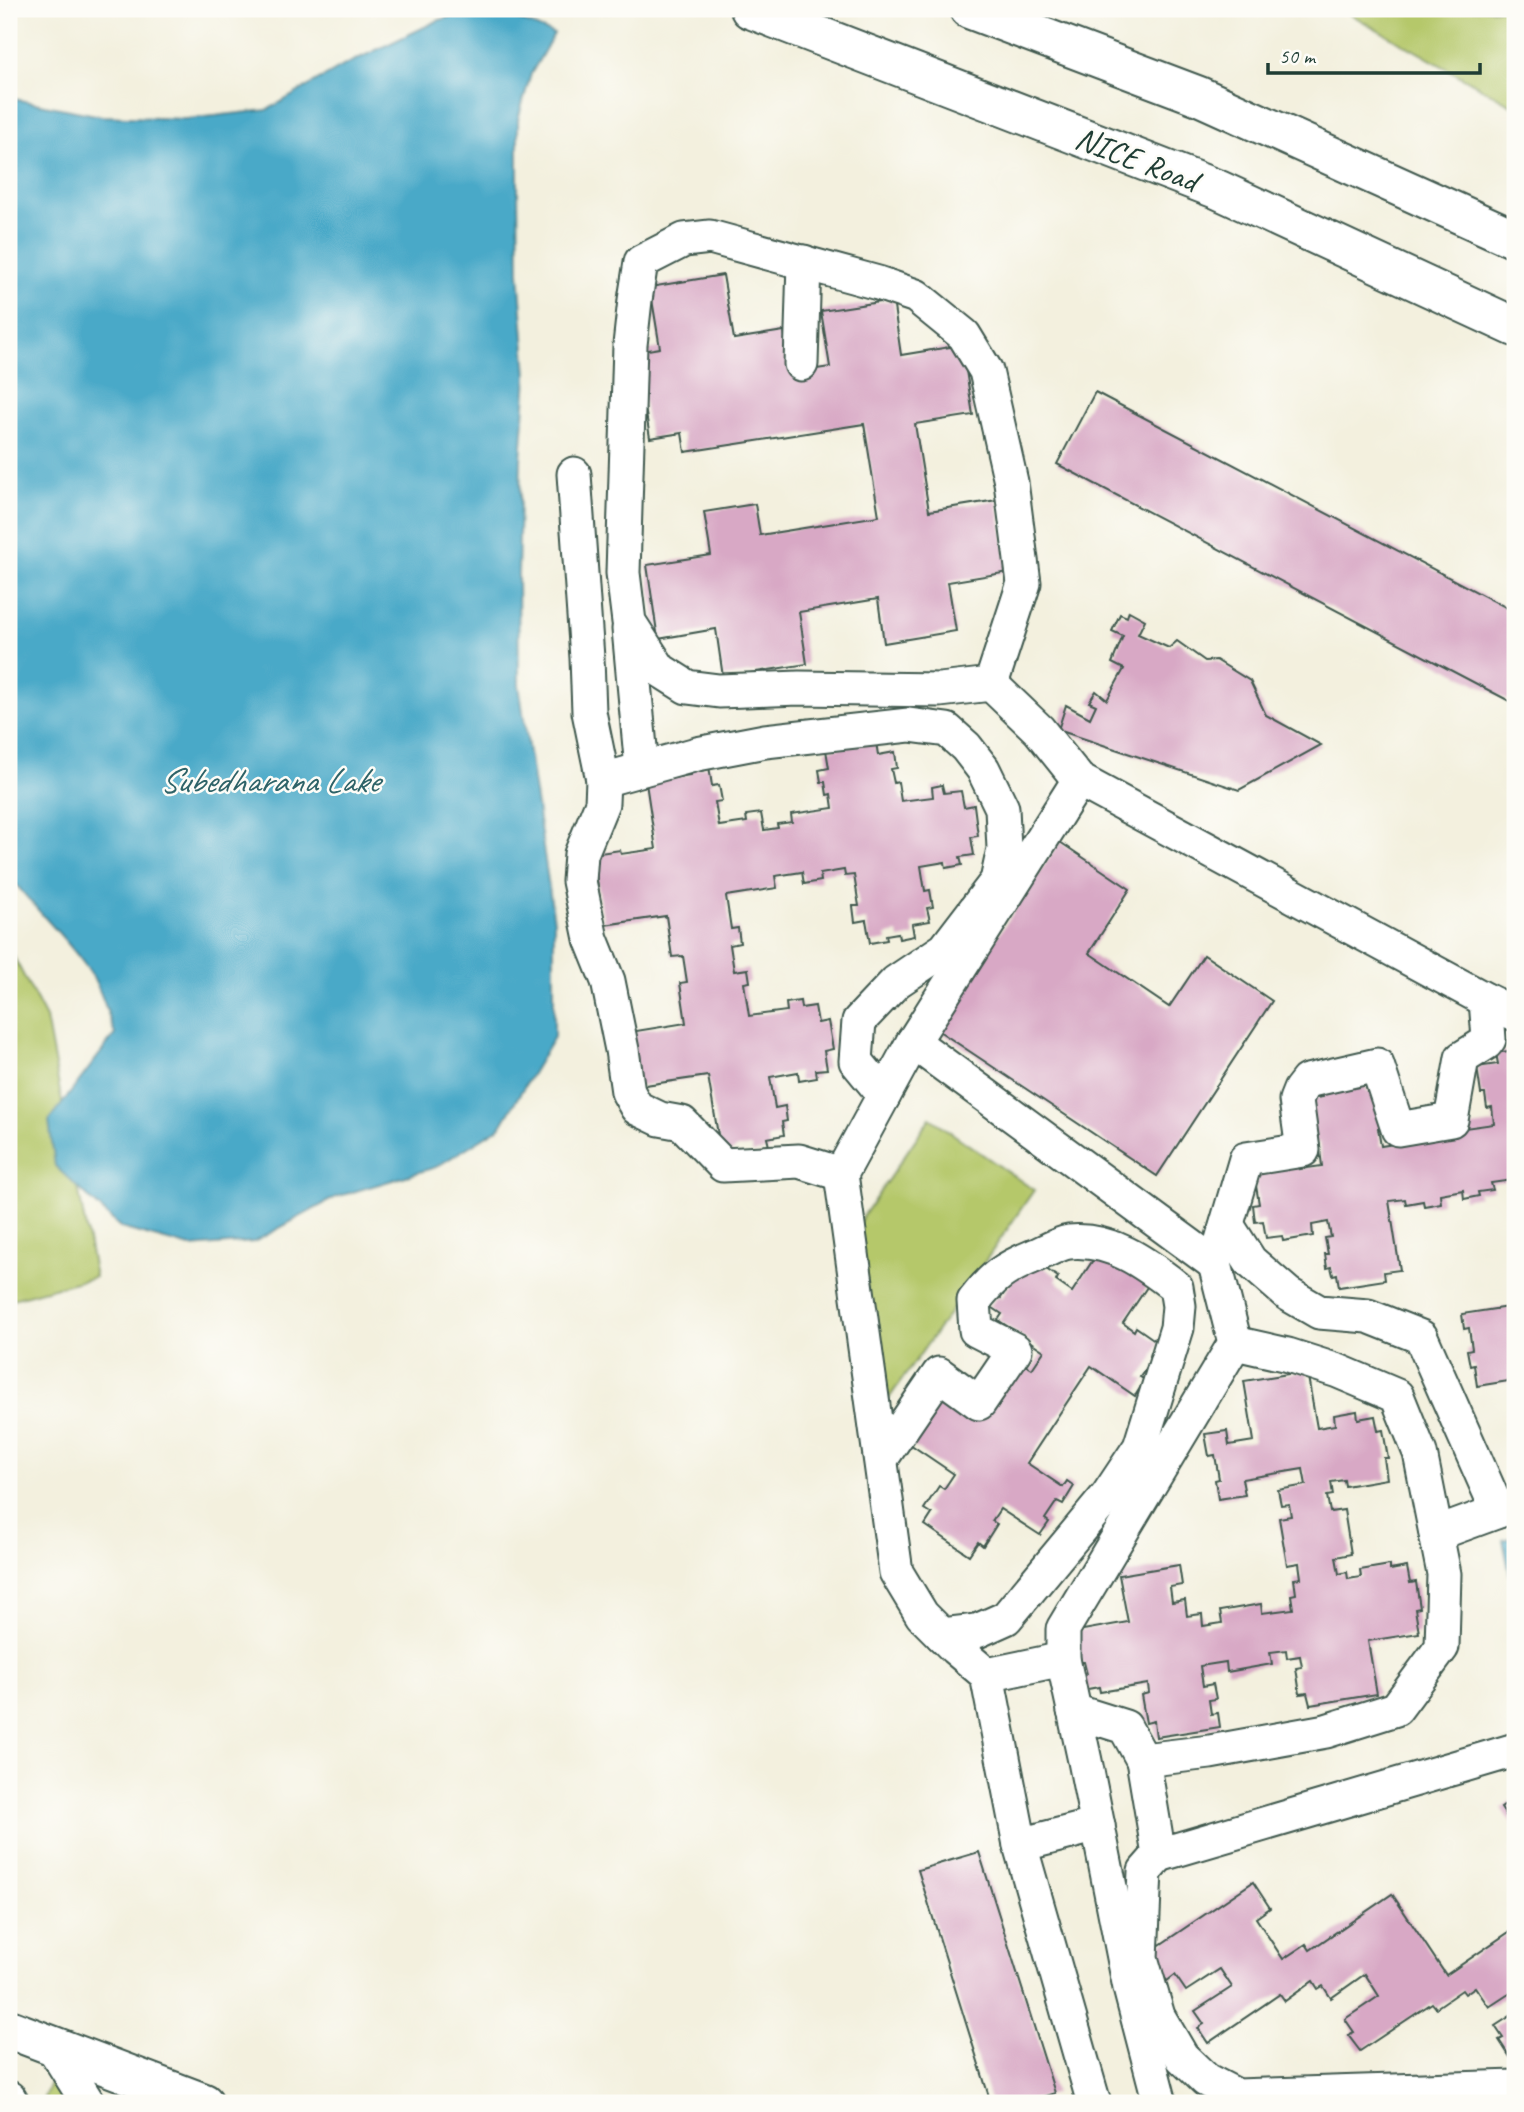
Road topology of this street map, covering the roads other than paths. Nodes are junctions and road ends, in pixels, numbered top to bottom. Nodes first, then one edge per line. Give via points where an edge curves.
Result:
1 (750, 9) edge
2 (969, 9) edge
3 (1515, 239) edge
4 (804, 262) junction
5 (1515, 327) edge
6 (801, 364) dead end
7 (574, 474) dead end
8 (629, 622) junction
9 (991, 684) junction
10 (642, 769) junction
11 (603, 780) junction
12 (1079, 780) junction
13 (1501, 1007) edge
14 (913, 1042) junction
15 (884, 1095) junction
16 (842, 1174) junction
17 (1227, 1225) junction
18 (1215, 1264) junction
19 (1235, 1343) junction
20 (881, 1459) junction
21 (1506, 1508) edge
22 (1436, 1534) junction
23 (942, 1635) junction
24 (1063, 1659) junction
25 (987, 1675) junction
26 (1074, 1711) junction
27 (1515, 1750) edge
28 (1143, 1760) junction
29 (1098, 1825) junction
30 (1020, 1846) junction
31 (1159, 1855) junction
32 (9, 2029) edge
33 (51, 2044) junction
34 (1515, 2087) edge
35 (9, 2098) edge
36 (12, 2103) edge
37 (88, 2103) edge
38 (204, 2103) edge
39 (1094, 2103) edge
40 (1160, 2103) edge

1 - 5 main road, NICE Road via 1219,190
2 - 3 main road via 1199,96
4 - 6 street
4 - 8 street via 710,237 684,240 641,262 631,345 623,573
4 - 9 street via 916,296 964,335 986,371 1011,482 1024,583
7 - 11 street via 589,712
8 - 9 street via 660,670 687,687 719,691 940,690
8 - 10 street
9 - 12 street via 1039,730
10 - 11 street
10 - 15 street via 765,741 909,724 947,730 983,769 1002,808 1004,849 997,881 945,949 896,982 859,1021 856,1061
11 - 16 street via 602,803 581,855 579,881 591,939 608,981 628,1091 638,1108 682,1123 723,1165 799,1161
12 - 13 street
12 - 14 street
13 - 17 street via 1486,1043 1462,1058 1451,1120 1398,1129 1377,1065 1307,1081 1296,1100 1303,1150 1246,1159
14 - 15 street
14 - 18 street
15 - 16 street
16 - 20 street
17 - 18 street
17 - 21 street via 1250,1261 1319,1312 1368,1316 1421,1337
18 - 19 street
19 - 22 street via 1338,1371 1397,1396 1420,1453
19 - 24 street via 1063,1629
20 - 23 street via 896,1572 922,1615
20 - 23 street via 939,1374 979,1403 1015,1350 976,1330 974,1301 1008,1267 1066,1242 1099,1242 1142,1261 1176,1287 1177,1328 1140,1447 1108,1495 1006,1618 977,1631
21 - 22 street
22 - 28 street via 1444,1574 1443,1647 1396,1709 1326,1731
23 - 25 street
24 - 25 street
24 - 26 street
25 - 30 street
26 - 28 street via 1125,1727
26 - 29 street
27 - 31 street
28 - 31 street
29 - 30 street
29 - 40 street via 1130,1988
30 - 39 street
31 - 34 street via 1145,1871 1140,1958 1158,2016 1182,2057 1206,2080 1237,2096
32 - 33 main road
33 - 37 street
33 - 38 main road
35 - 36 street

